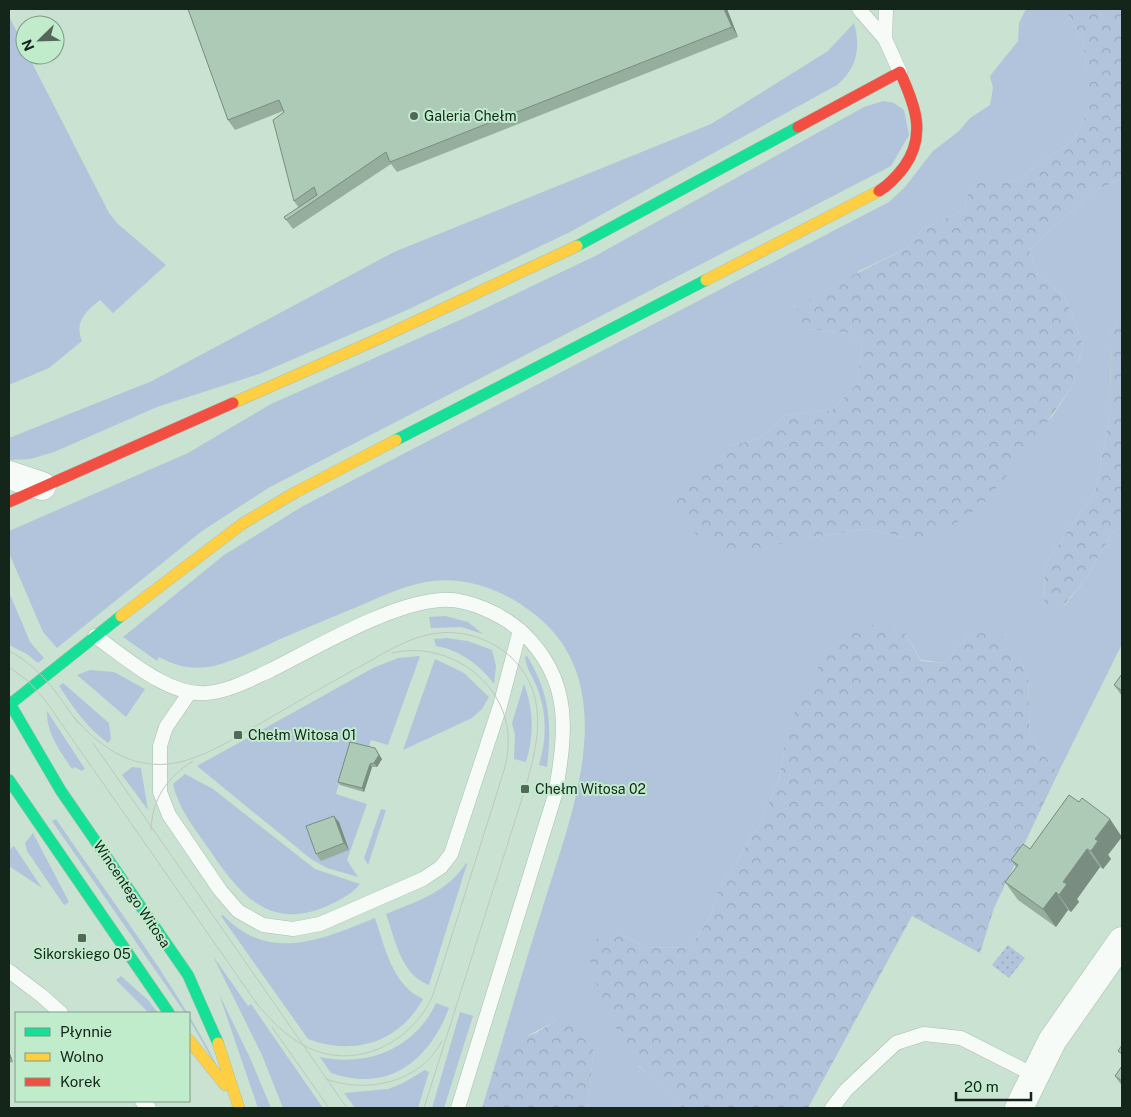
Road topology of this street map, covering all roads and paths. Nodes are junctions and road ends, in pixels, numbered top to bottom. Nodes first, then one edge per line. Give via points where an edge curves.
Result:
1 (859, 9) edge
2 (886, 9) edge
3 (885, 39) junction
4 (900, 72) junction
5 (9, 476) edge
6 (42, 486) junction
7 (9, 502) edge
8 (520, 630) junction
9 (95, 636) junction
10 (190, 692) junction
11 (9, 704) edge
12 (10, 783) edge
13 (1122, 942) edge
14 (9, 972) edge
15 (60, 1012) edge
16 (168, 1012) edge
17 (190, 1041) edge
18 (1034, 1075) junction
19 (233, 1094) junction
20 (239, 1108) edge
21 (458, 1108) edge
22 (832, 1108) edge
23 (1019, 1108) edge

1 - 3 lane
2 - 3 lane
3 - 4 lane
4 - 6 street via 565,253 378,340
4 - 9 street via 916,106 920,132 915,151 903,171 886,187 296,492 235,529
5 - 6 street
6 - 7 street
8 - 10 lane via 490,612 469,604 442,600 384,615 235,687 207,693
8 - 10 lane via 500,706 451,854 423,879 320,924 293,929 263,925 238,911 169,815 160,792 160,746 166,727
8 - 21 lane via 540,650 556,679 562,710 563,749 556,794
9 - 10 lane via 147,673
9 - 11 street
11 - 19 street, Wincentego Witosa via 61,791 188,976 219,1044
12 - 16 street
13 - 18 street via 1052,1041
14 - 15 lane
17 - 19 street, Wincentego Witosa
18 - 22 lane via 961,1038 924,1034 896,1043 846,1090
18 - 23 street
19 - 20 street, Wincentego Witosa

